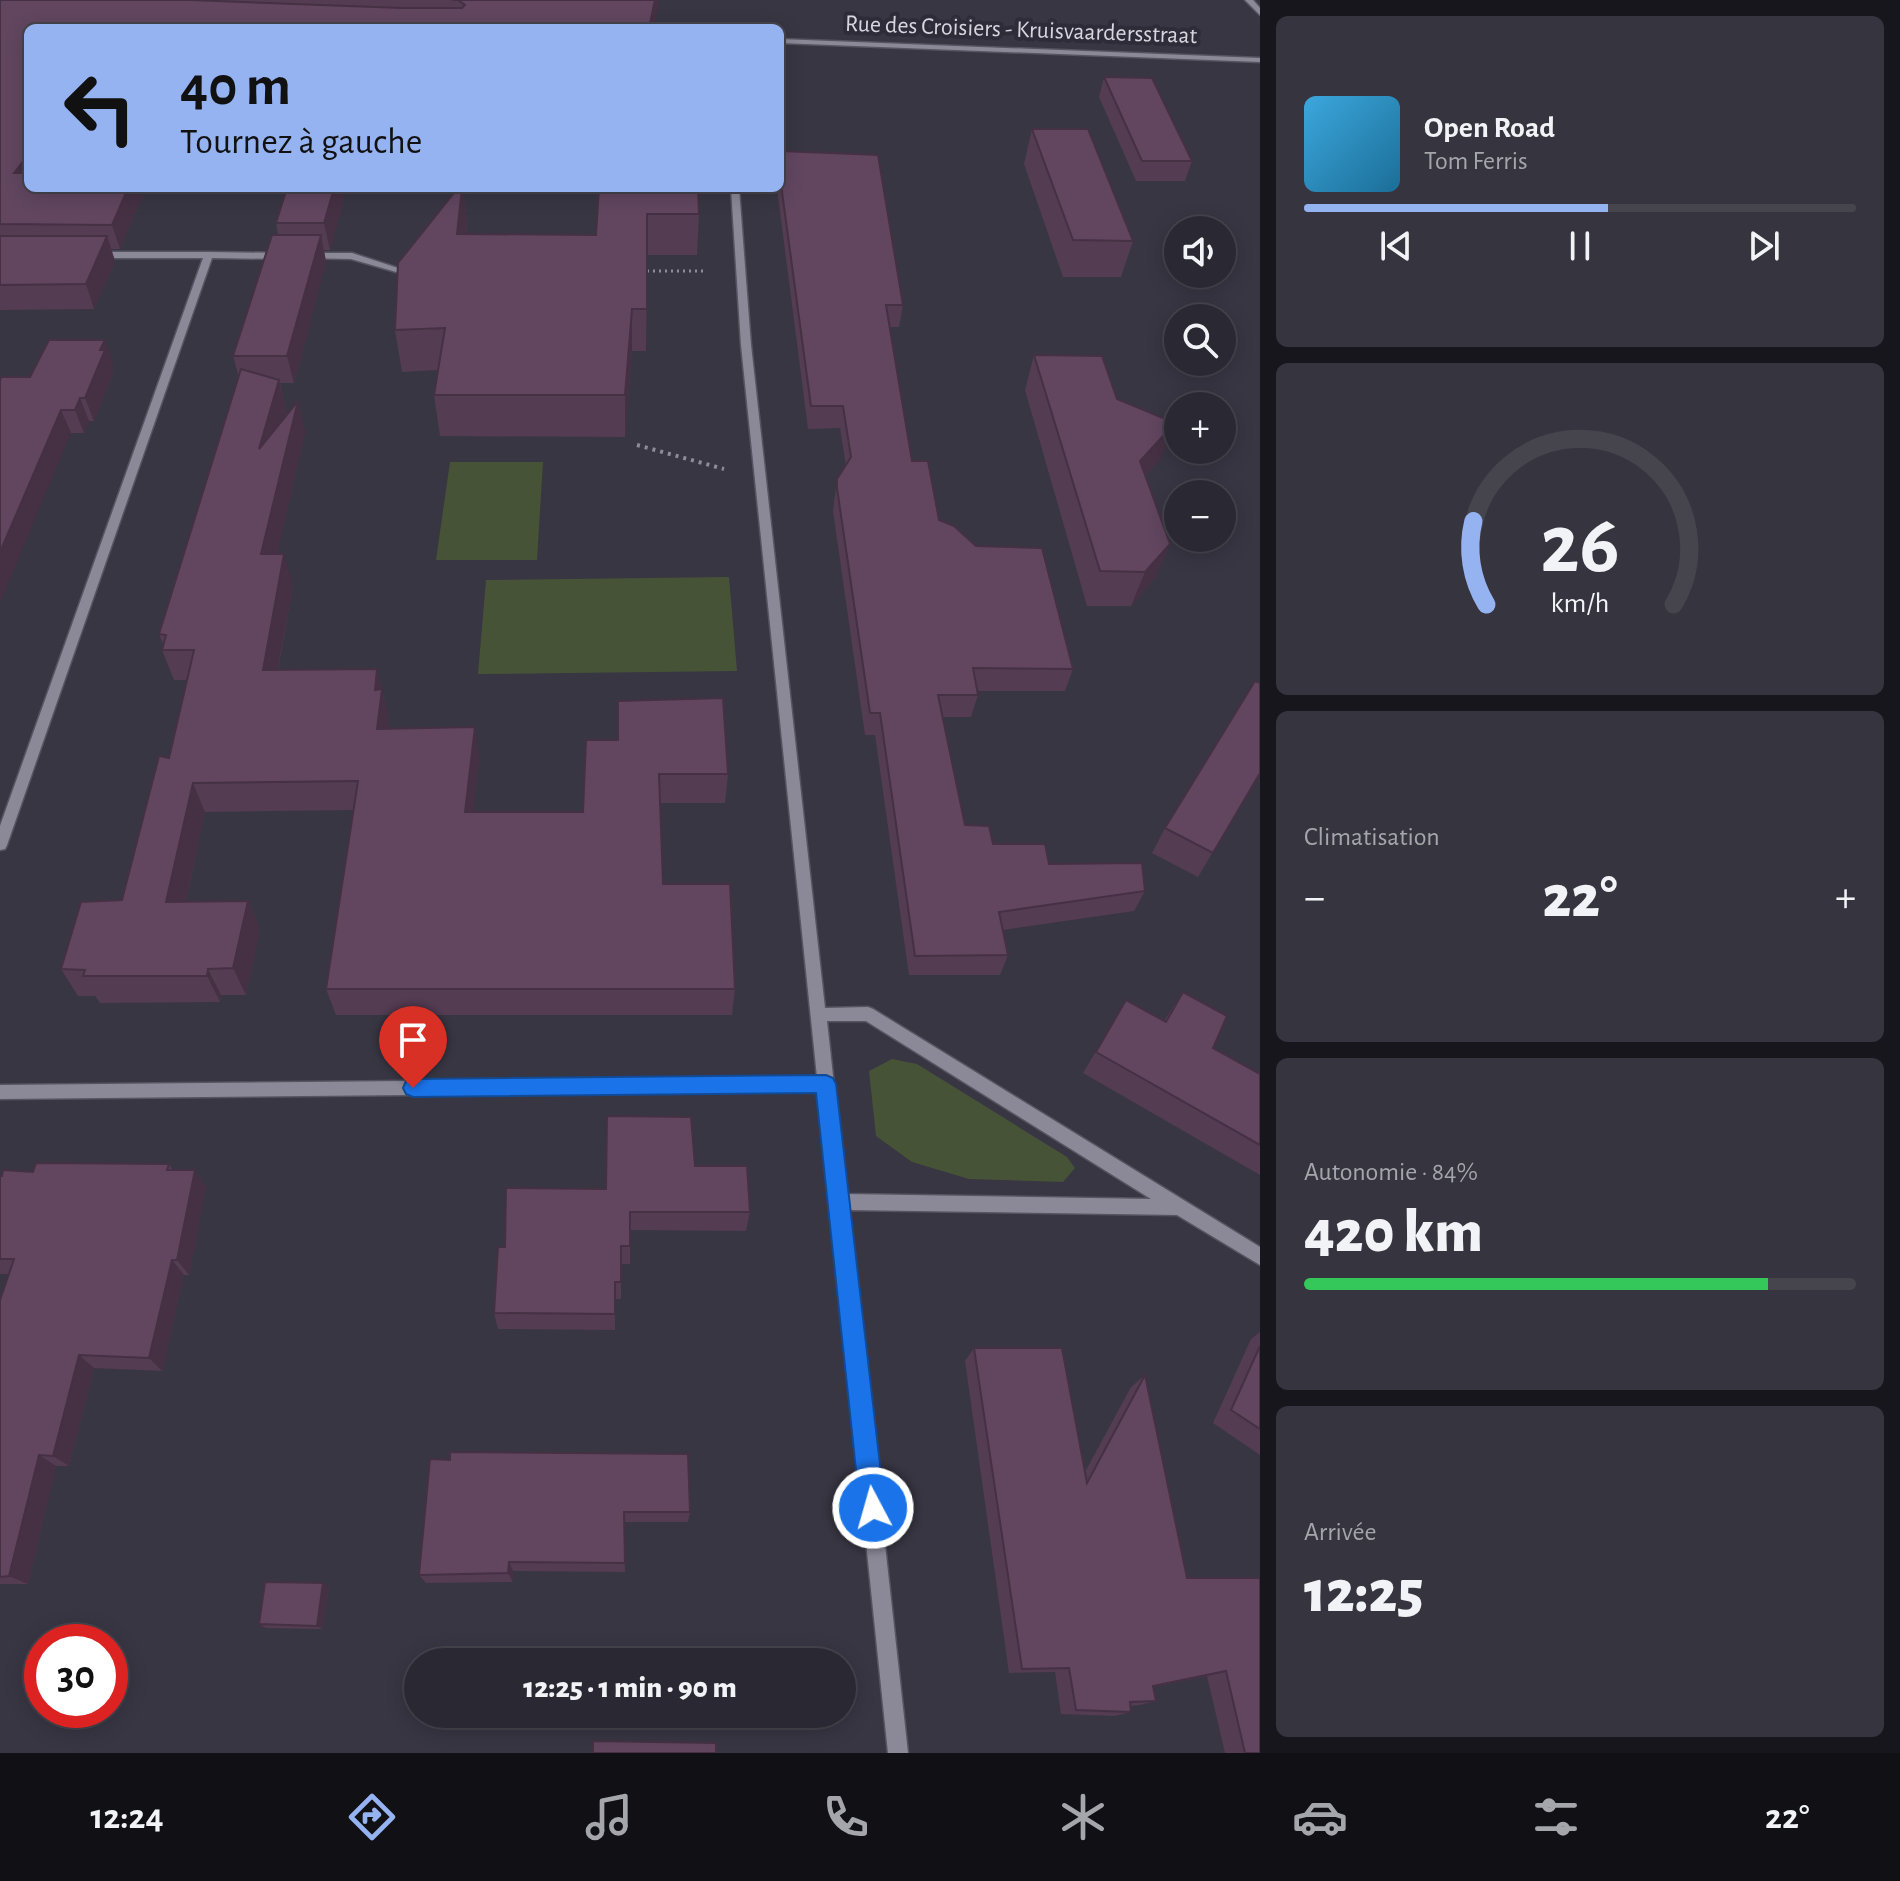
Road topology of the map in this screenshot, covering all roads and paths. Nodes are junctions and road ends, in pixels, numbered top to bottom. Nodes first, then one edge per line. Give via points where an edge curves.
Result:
1 (1249, 0) edge
2 (1260, 13) edge
3 (784, 41) edge
4 (1260, 60) edge
5 (735, 192) edge
6 (90, 255) edge
7 (209, 255) junction
8 (396, 269) edge
9 (630, 271) edge
10 (740, 272) junction
11 (637, 445) dead end
12 (761, 474) junction
13 (0, 845) edge
14 (820, 1015) junction
15 (826, 1084) junction
16 (0, 1092) edge
17 (841, 1202) junction
18 (1178, 1207) junction
19 (1260, 1257) edge
20 (898, 1753) edge

1 - 2 street
3 - 4 street, Rue des Croisiers - Kruisvaardersstraat
5 - 10 street
6 - 7 street
7 - 8 street via 352,256
7 - 13 street
9 - 10 path
10 - 12 street
11 - 12 path
12 - 14 street
14 - 15 street
14 - 18 street via 868,1014
15 - 16 street
15 - 17 street
17 - 18 street
17 - 20 street
18 - 19 street

